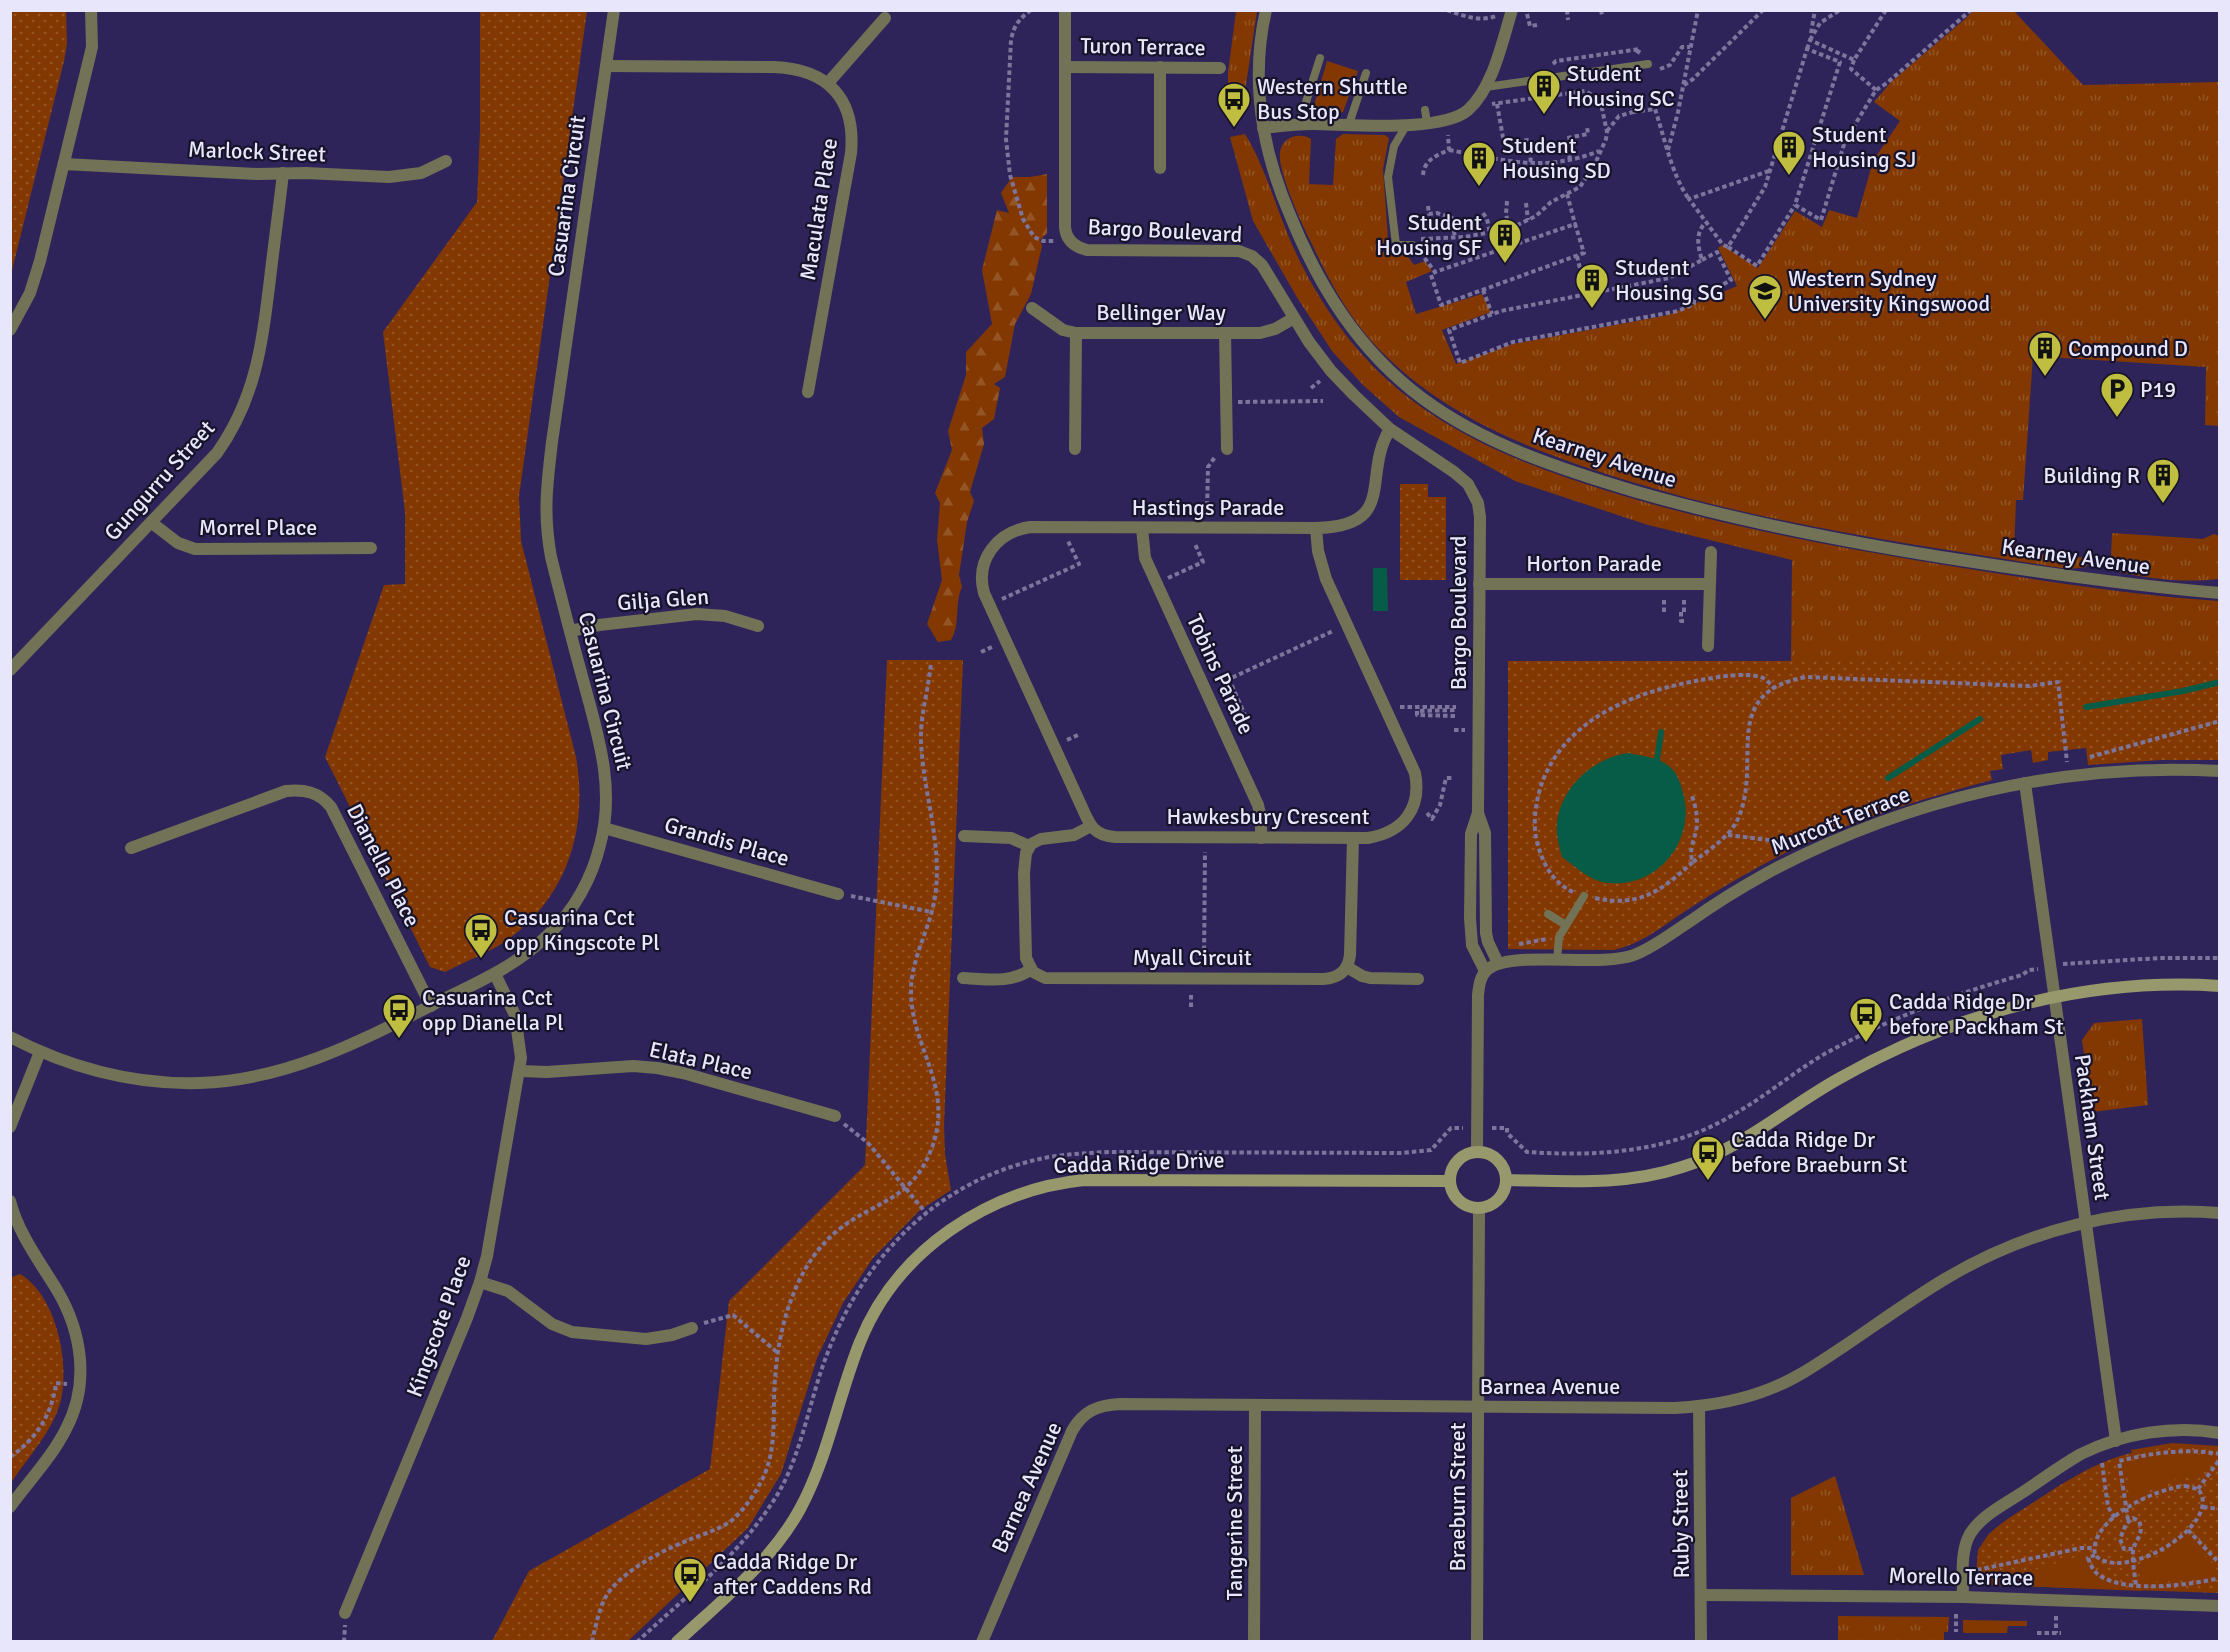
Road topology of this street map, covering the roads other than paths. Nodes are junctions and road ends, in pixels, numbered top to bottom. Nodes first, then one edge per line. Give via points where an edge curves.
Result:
1 (91, 10) edge
2 (614, 10) edge
3 (1065, 10) edge
4 (1266, 10) edge
5 (1506, 12) edge
6 (885, 18) dead end
7 (1320, 58) dead end
8 (1648, 64) road end
9 (606, 66) junction
10 (1065, 67) junction
11 (1160, 68) junction
12 (1220, 68) dead end
13 (1366, 73) dead end
14 (828, 83) junction
15 (1486, 87) junction
16 (1425, 110) dead end
17 (1427, 123) junction
18 (1299, 124) junction
19 (1349, 124) junction
20 (1406, 126) junction
21 (1263, 128) junction
22 (446, 161) dead end
23 (64, 164) junction
24 (1160, 168) dead end
25 (283, 174) junction
26 (1412, 245) road end
27 (1032, 308) dead end
28 (1294, 318) junction
29 (10, 330) edge
30 (1076, 333) junction
31 (1225, 333) junction
32 (808, 392) dead end
33 (1390, 429) junction
34 (1075, 449) dead end
35 (1222, 451) road end
36 (152, 523) junction
37 (1142, 528) junction
38 (1316, 528) junction
39 (371, 548) dead end
40 (1711, 552) dead end
41 (1479, 584) junction
42 (1709, 584) junction
43 (2220, 593) edge
44 (758, 626) dead end
45 (570, 631) junction
46 (1708, 646) dead end
47 (10, 670) edge
48 (2220, 771) edge
49 (2025, 783) junction
50 (1478, 813) junction
51 (1091, 826) junction
52 (604, 828) junction
53 (964, 836) dead end
54 (1261, 838) junction
55 (1353, 838) junction
56 (131, 848) dead end
57 (1027, 850) junction
58 (838, 894) road end
59 (1584, 896) road end
60 (1548, 914) dead end
61 (1566, 925) junction
62 (1557, 960) junction
63 (1498, 963) junction
64 (1347, 967) junction
65 (1030, 969) junction
66 (1485, 971) junction
67 (495, 974) junction
68 (963, 978) dead end
69 (1418, 979) dead end
70 (2220, 986) edge
71 (2054, 997) junction
72 (431, 1006) junction
73 (10, 1037) edge
74 (40, 1052) junction
75 (520, 1071) junction
76 (835, 1116) road end
77 (10, 1127) edge
78 (1477, 1151) junction
79 (1506, 1180) junction
80 (1449, 1181) junction
81 (10, 1201) edge
82 (1479, 1208) junction
83 (2220, 1213) edge
84 (2085, 1223) junction
85 (480, 1281) junction
86 (692, 1328) road end
87 (1255, 1405) junction
88 (1478, 1406) junction
89 (1699, 1407) junction
90 (2220, 1433) edge
91 (2116, 1441) junction
92 (10, 1507) edge
93 (1701, 1595) junction
94 (1963, 1597) junction
95 (2220, 1606) edge
96 (345, 1613) dead end
97 (677, 1641) edge
98 (982, 1641) edge
99 (1254, 1641) edge
100 (1478, 1641) edge
101 (1701, 1641) edge

1 - 23 street via 92,47
2 - 9 street, Casuarina Circuit
3 - 10 street, Bargo Boulevard
4 - 21 street, Kearney Avenue via 1257,69
5 - 15 street
6 - 14 street
7 - 18 lane
8 - 15 lane
9 - 14 street via 781,67 806,72
9 - 45 street, Casuarina Circuit via 545,501 545,526
10 - 11 street, Turon Terrace
10 - 28 street, Bargo Boulevard via 1065,227 1071,242 1087,250 1243,252 1262,265
11 - 12 street, Turon Terrace
11 - 24 street
13 - 19 lane
14 - 32 street, Maculata Place via 847,110 852,145
15 - 17 street via 1467,112
16 - 17 lane
17 - 20 street
18 - 19 street
18 - 21 street
19 - 20 street
20 - 26 lane via 1394,146 1388,177 1396,245
21 - 43 street, Kearney Avenue via 1278,188 1300,240 1347,323 1406,386 1482,434 1569,471 1741,519 1854,543 1981,563 2124,585
22 - 25 street, Marlock Street via 421,173 399,176
23 - 25 street, Marlock Street
23 - 29 street via 34,282
25 - 36 street, Gungurru Street via 263,341 247,400 217,453
27 - 30 street, Bellinger Way via 1064,330
28 - 31 street, Bellinger Way via 1265,333
28 - 33 street, Bargo Boulevard via 1331,371
30 - 31 street, Bellinger Way
30 - 34 street
31 - 35 street
33 - 38 street, Hastings Parade via 1381,447 1376,489 1367,509 1349,525
33 - 41 street, Bargo Boulevard via 1463,479 1475,496 1480,517
36 - 39 street, Morrel Place via 178,543 195,549
36 - 47 street, Gungurru Street
37 - 38 street, Hastings Parade
37 - 51 street, Hastings Parade via 1018,530 996,543 982,573 986,599
37 - 54 street, Tobins Parade via 1145,558 1258,805
38 - 55 street, Hawkesbury Crescent via 1326,579 1416,780 1414,804 1400,825 1382,835
40 - 42 street
41 - 42 street, Horton Parade
41 - 50 street, Bargo Boulevard
42 - 46 street
44 - 45 street, Gilja Glen via 725,616 697,614
45 - 52 street, Casuarina Circuit via 606,773
48 - 49 street, Murcott Terrace via 2126,770
49 - 62 street, Murcott Terrace via 1951,800 1828,844 1740,888 1654,946 1632,956
49 - 71 street, Packham Street
50 - 63 street, Bargo Boulevard via 1485,833 1486,933
50 - 66 street, Bargo Boulevard via 1471,834 1470,918 1472,945
51 - 54 street, Hawkesbury Crescent via 1101,835 1114,837
51 - 57 street via 1074,835 1041,838
52 - 58 street, Grandis Place
52 - 67 street, Casuarina Circuit via 587,880 562,921 527,953
53 - 57 street via 1011,838
54 - 55 street, Hawkesbury Crescent
55 - 64 street
56 - 72 street, Dianella Place via 286,791 303,790 321,797 331,807
57 - 65 street via 1026,958
59 - 61 lane
60 - 61 lane
61 - 62 lane via 1559,938
62 - 63 street, Murcott Terrace
63 - 66 street
64 - 65 street, Myall Circuit via 1339,976 1323,979 1045,978
64 - 69 street via 1370,978
65 - 68 street via 1008,979
66 - 78 street via 1478,995
67 - 72 street, Casuarina Circuit
67 - 75 street, Kingscote Place via 515,1015
70 - 71 street via 2144,986
71 - 79 street via 1963,1021 1910,1042 1838,1078 1736,1145 1681,1168 1607,1181
71 - 84 street, Packham Street
72 - 74 street, Casuarina Circuit via 318,1059 230,1081 176,1083 126,1078
73 - 74 street, Casuarina Circuit
74 - 77 street
75 - 76 street, Elata Place via 657,1068
75 - 85 street, Kingscote Place
78 - 79 street via 1498,1160
78 - 80 street via 1460,1157
79 - 82 street via 1502,1196 1488,1207
80 - 82 street via 1459,1201
80 - 97 street, Cadda Ridge Drive via 1084,1180 1032,1189 975,1214 919,1256 872,1319 858,1347 813,1481 790,1525 758,1566
81 - 92 street via 21,1230 69,1314 78,1343 81,1378 66,1430
82 - 88 street, Braeburn Street
83 - 84 street, Barnea Avenue via 2147,1213
84 - 89 street, Barnea Avenue via 2021,1242 1965,1267 1787,1382 1743,1398
84 - 91 street, Packham Street
85 - 86 street via 508,1291 552,1324 572,1332 646,1340
85 - 96 street, Kingscote Place
87 - 88 street, Barnea Avenue
87 - 98 street, Barnea Avenue via 1110,1405 1083,1416 1072,1431
87 - 99 street, Tangerine Street
88 - 89 street, Barnea Avenue
88 - 100 street, Braeburn Street
89 - 93 street, Ruby Street
90 - 91 street via 2158,1432
91 - 94 street via 2073,1459 1980,1521 1964,1550
93 - 94 street, Morello Terrace
93 - 101 street, Ruby Street
94 - 95 street, Morello Terrace

